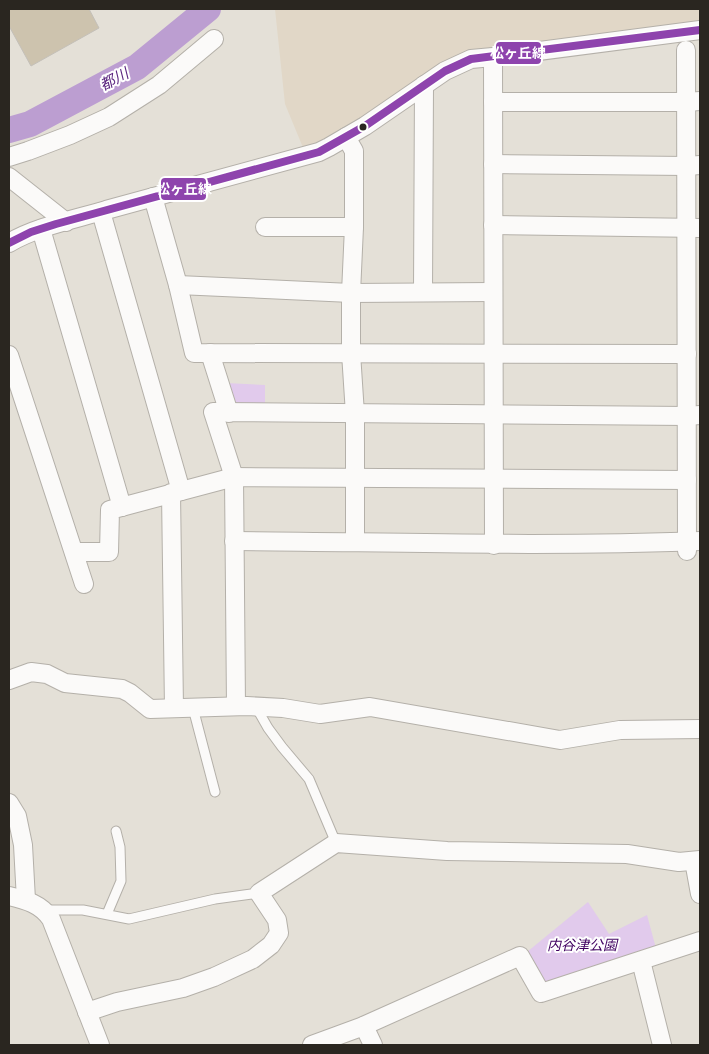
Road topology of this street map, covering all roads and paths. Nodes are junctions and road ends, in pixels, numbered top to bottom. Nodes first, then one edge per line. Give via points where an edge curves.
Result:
1 (700, 30) edge
2 (214, 39) dead end
3 (686, 50) dead end
4 (493, 57) junction
5 (424, 85) junction
6 (693, 101) edge
7 (493, 102) junction
8 (346, 137) junction
9 (9, 157) edge
10 (493, 164) junction
11 (693, 165) edge
12 (9, 177) edge
13 (153, 197) junction
14 (101, 212) junction
15 (66, 222) junction
16 (493, 226) junction
17 (265, 227) dead end
18 (354, 227) junction
19 (693, 228) edge
20 (41, 229) junction
21 (9, 243) edge
22 (178, 285) junction
23 (423, 292) junction
24 (493, 292) junction
25 (351, 293) junction
26 (210, 353) junction
27 (351, 353) junction
28 (494, 354) junction
29 (687, 354) junction
30 (9, 356) edge
31 (229, 413) junction
32 (355, 414) junction
33 (494, 415) junction
34 (693, 416) edge
35 (234, 477) junction
36 (355, 477) junction
37 (494, 479) junction
38 (687, 480) junction
39 (176, 492) junction
40 (122, 507) junction
41 (234, 541) junction
42 (355, 542) junction
43 (494, 544) junction
44 (691, 545) edge
45 (74, 552) junction
46 (84, 584) dead end
47 (9, 680) edge
48 (236, 706) junction
49 (256, 706) junction
50 (174, 708) junction
51 (193, 708) junction
52 (700, 729) edge
53 (215, 792) dead end
54 (9, 803) edge
55 (116, 831) dead end
56 (336, 843) junction
57 (697, 860) edge
58 (259, 892) junction
59 (700, 894) edge
60 (9, 896) edge
61 (26, 900) junction
62 (45, 910) junction
63 (107, 914) junction
64 (700, 941) edge
65 (641, 961) junction
66 (87, 1012) junction
67 (364, 1026) junction
68 (656, 1044) edge
69 (100, 1045) edge
70 (312, 1045) edge
71 (373, 1045) edge

1 - 4 street
2 - 9 street via 159,84 109,117
3 - 6 street
4 - 5 street via 471,59 445,70
4 - 7 street
5 - 8 street
5 - 23 street
6 - 7 street
6 - 11 street
7 - 10 street
8 - 13 street via 319,152
8 - 18 street via 354,151
10 - 11 street
10 - 16 street
11 - 19 street
12 - 15 street
13 - 14 street
13 - 22 street
14 - 15 street
14 - 39 street
15 - 20 street
16 - 19 street
16 - 24 street
17 - 18 street
18 - 25 street
19 - 29 street
20 - 21 street
20 - 40 street
22 - 25 street
22 - 26 street via 194,353
23 - 24 street
23 - 25 street
24 - 28 street
25 - 27 street
26 - 27 street
26 - 31 street
27 - 28 street
27 - 32 street
28 - 29 street
28 - 33 street
29 - 34 street
30 - 45 street
31 - 32 street
31 - 35 street via 213,412
32 - 33 street
32 - 36 street
33 - 34 street
33 - 37 street
34 - 38 street
35 - 36 street
35 - 39 street
35 - 41 street
36 - 37 street
36 - 42 street
37 - 38 street
37 - 43 street
38 - 44 street
39 - 40 street
39 - 50 street
40 - 45 street via 110,510 110,552
41 - 42 street
41 - 48 street
42 - 43 street
43 - 44 street
45 - 46 street
47 - 50 street via 31,672 47,674 65,683 122,689 150,709
48 - 49 street
48 - 51 street
49 - 52 street via 320,714 370,707 560,740 620,730
49 - 56 lane via 268,728 309,779
50 - 51 street
51 - 53 lane
54 - 61 street via 17,816 23,845
55 - 63 lane via 121,881
56 - 57 street via 447,851 627,854 679,862
56 - 58 street
57 - 59 street
58 - 63 lane via 129,919
58 - 66 street via 277,920 279,933 271,945 253,958 184,988 117,1002
60 - 61 street
61 - 62 street
62 - 63 lane
62 - 66 street
64 - 65 street
65 - 67 street via 541,993 520,956
65 - 68 street
66 - 69 street
67 - 70 street
67 - 71 street

